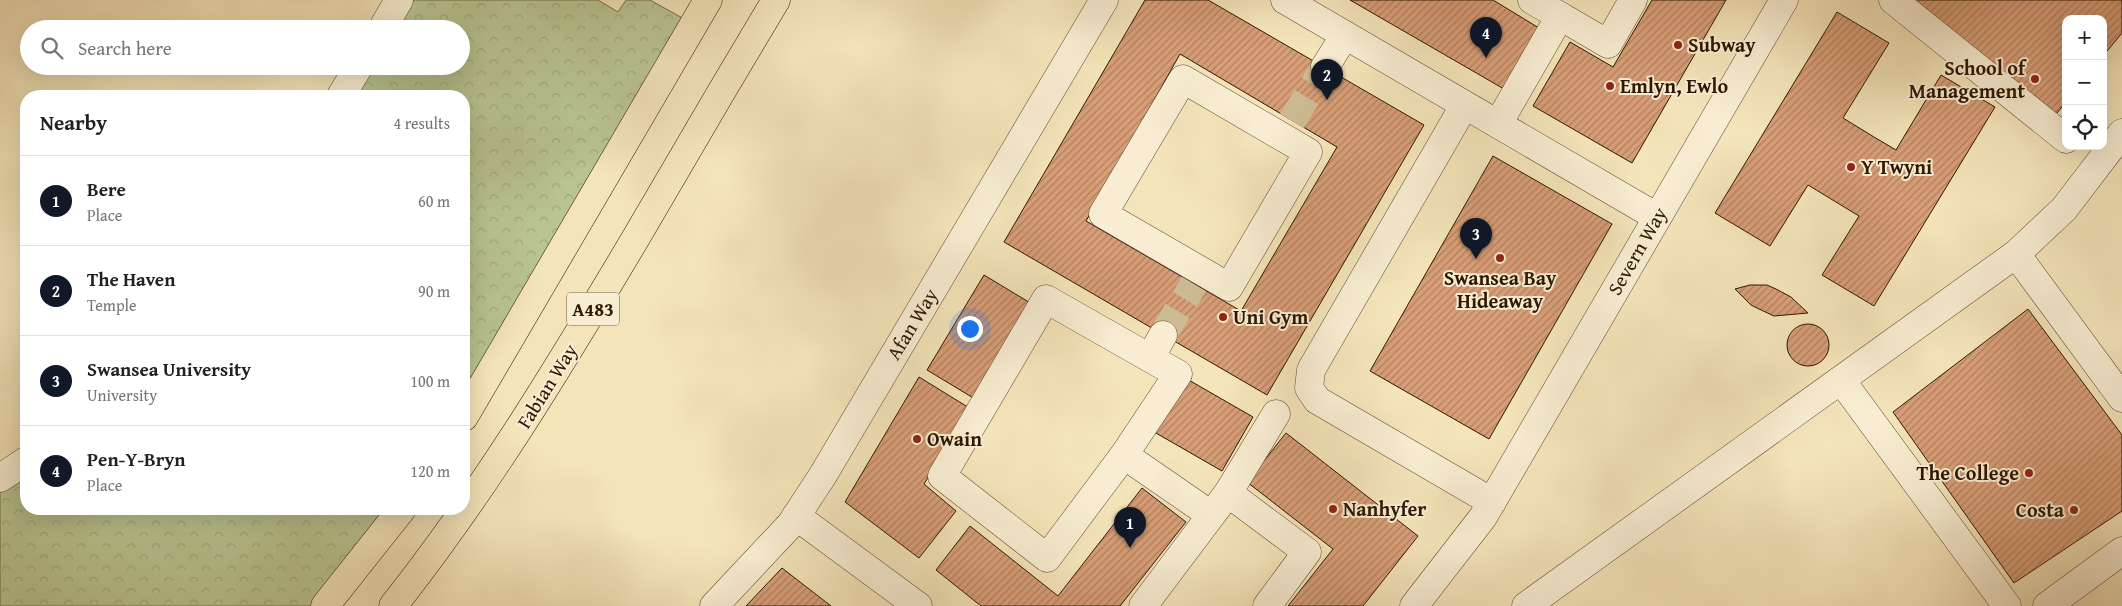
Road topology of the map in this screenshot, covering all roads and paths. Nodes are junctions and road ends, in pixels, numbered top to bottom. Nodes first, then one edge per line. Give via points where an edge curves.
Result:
1 (399, 0) edge
2 (708, 0) edge
3 (776, 0) edge
4 (1104, 0) edge
5 (1285, 0) edge
6 (1532, 0) edge
7 (1633, 0) edge
8 (1784, 0) edge
9 (1893, 0) edge
10 (1560, 16) junction
11 (387, 20) edge
12 (1345, 35) junction
13 (1325, 68) tunnel mouth
14 (354, 75) edge
15 (345, 90) edge
16 (1464, 106) junction
17 (1498, 124) junction
18 (1287, 129) joint
19 (2122, 133) edge
20 (2062, 136) edge
21 (2079, 150) edge
22 (2098, 166) junction
23 (1657, 217) junction
24 (2016, 254) junction
25 (1163, 335) tunnel mouth
26 (1150, 358) junction
27 (1841, 380) junction
28 (2122, 398) edge
29 (1317, 400) junction
30 (470, 407) edge
31 (1124, 455) junction
32 (20, 465) edge
33 (0, 478) edge
34 (1228, 493) junction
35 (470, 502) edge
36 (1492, 502) junction
37 (397, 515) edge
38 (461, 515) edge
39 (1211, 515) junction
40 (796, 516) junction
41 (2122, 551) edge
42 (1532, 602) edge
43 (325, 606) edge
44 (393, 606) edge
45 (714, 606) edge
46 (918, 606) edge
47 (1143, 606) edge
48 (1266, 606) edge
49 (1414, 606) edge
50 (2007, 606) edge
51 (2047, 606) edge

1 - 11 street
2 - 30 highway, A483
3 - 35 highway, Fabian Way / A483 via 585,323
4 - 40 street, Afan Way
5 - 12 street
6 - 10 street
7 - 10 street via 1608,44
8 - 23 street, Severn Way
9 - 20 street
10 - 17 street
12 - 13 street
12 - 16 street
14 - 15 street
16 - 17 street
16 - 29 street via 1311,370 1309,388
17 - 23 street
18 - 18 street via 1308,152 1228,287 1103,214 1183,79
19 - 22 street
21 - 22 street
22 - 24 street via 2064,209
23 - 36 street, Severn Way
24 - 27 street
24 - 28 street
25 - 26 street
26 - 31 street via 1178,374
26 - 31 street via 1046,298 942,476 1047,558
27 - 42 street
27 - 50 street
29 - 34 street via 1268,411
29 - 36 street
31 - 39 street
32 - 33 street
34 - 39 street
34 - 48 street via 1307,552
36 - 49 street, Severn Way
37 - 43 highway
38 - 44 highway, Fabian Way / A483
39 - 47 street
40 - 45 street, Afan Way
40 - 46 street
41 - 51 street

